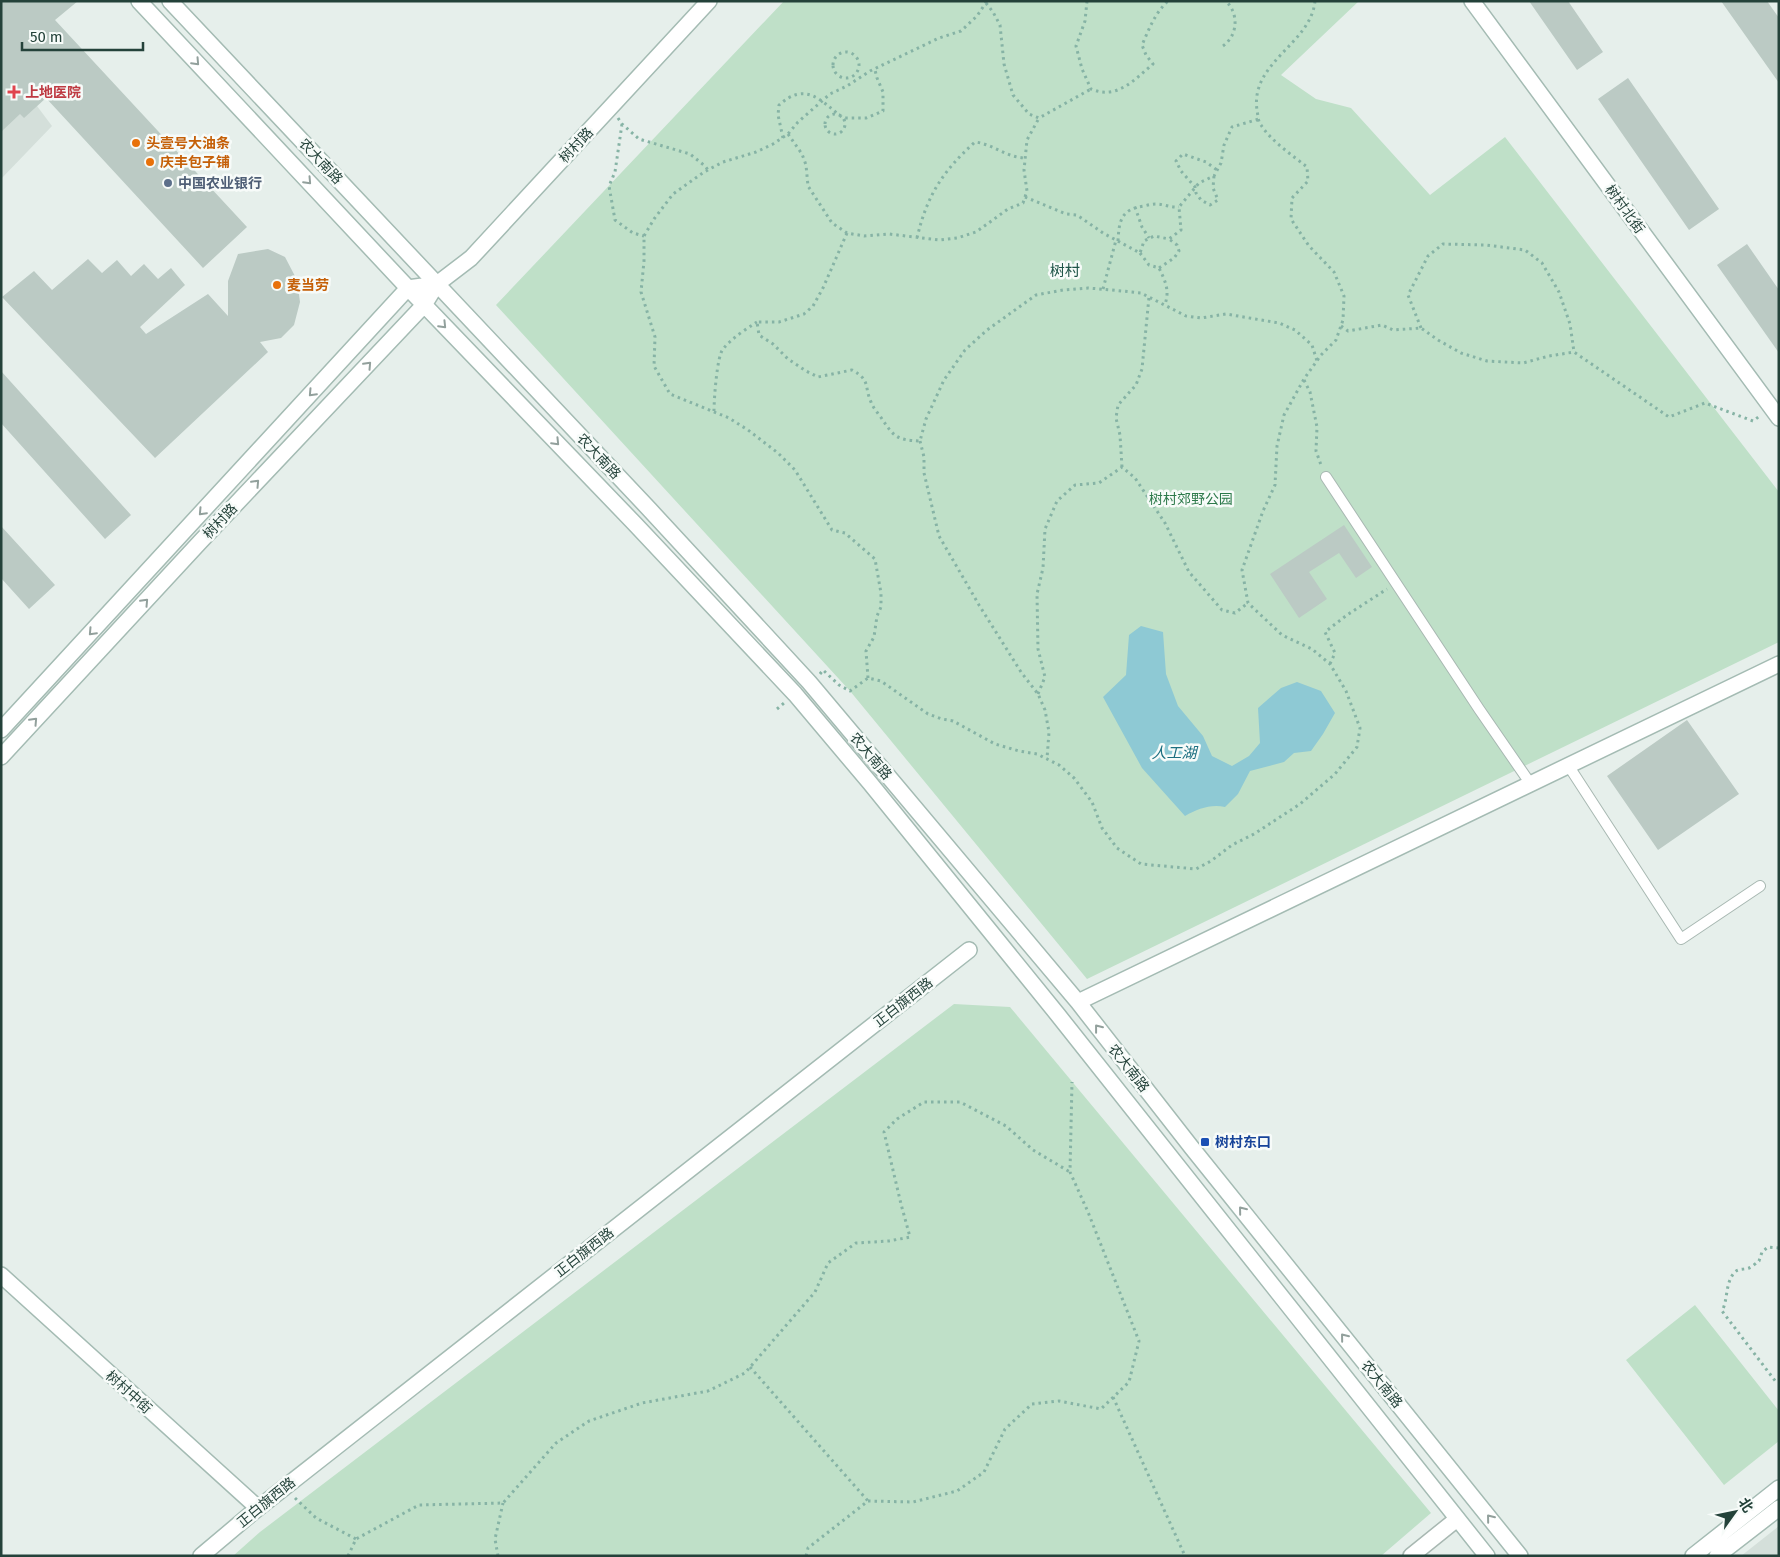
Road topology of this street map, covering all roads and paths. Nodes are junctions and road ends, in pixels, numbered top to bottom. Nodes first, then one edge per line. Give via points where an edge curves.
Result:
1 (139, 1) edge
2 (170, 1) edge
3 (709, 1) edge
4 (1087, 1) edge
5 (1168, 1) edge
6 (1226, 1) edge
7 (1315, 1) edge
8 (1472, 1) edge
9 (986, 2) edge
10 (1223, 46) dead end
11 (875, 70) junction
12 (844, 78) junction
13 (847, 86) junction
14 (1091, 90) junction
15 (822, 100) junction
16 (611, 108) junction
17 (843, 118) junction
18 (1040, 118) junction
19 (1259, 119) junction
20 (622, 124) junction
21 (788, 134) junction
22 (783, 138) junction
23 (1026, 158) junction
24 (708, 170) junction
25 (1217, 170) junction
26 (1214, 176) junction
27 (1195, 187) junction
28 (1024, 197) junction
29 (1135, 207) junction
30 (1179, 207) junction
31 (847, 233) junction
32 (644, 236) junction
33 (917, 238) junction
34 (1149, 238) junction
35 (1169, 239) junction
36 (1117, 241) junction
37 (1140, 253) junction
38 (1159, 268) junction
39 (437, 284) junction
40 (408, 288) junction
41 (1103, 289) junction
42 (1148, 297) junction
43 (1165, 304) junction
44 (424, 305) junction
45 (758, 322) junction
46 (1341, 326) junction
47 (1421, 328) junction
48 (1574, 352) junction
49 (1318, 361) junction
50 (1304, 379) junction
51 (714, 411) junction
52 (1775, 412) edge
53 (920, 440) junction
54 (1122, 467) junction
55 (1326, 477) joint
56 (1396, 583) junction
57 (1248, 604) junction
58 (1330, 664) junction
59 (1779, 664) edge
60 (824, 670) dead end
61 (868, 678) junction
62 (1038, 694) junction
63 (1, 730) edge
64 (1, 757) edge
65 (1047, 759) junction
66 (1568, 765) junction
67 (1530, 783) junction
68 (1760, 886) dead end
69 (969, 950) dead end
70 (1078, 1002) junction
71 (1072, 1082) dead end
72 (1070, 1172) junction
73 (1779, 1248) edge
74 (1, 1275) edge
75 (750, 1367) junction
76 (1777, 1382) edge
77 (1779, 1386) edge
78 (1113, 1397) junction
79 (287, 1485) junction
80 (1779, 1488) edge
81 (868, 1501) junction
82 (503, 1503) junction
83 (258, 1508) junction
84 (1779, 1508) edge
85 (1458, 1519) junction
86 (356, 1539) junction
87 (201, 1556) edge
88 (348, 1556) edge
89 (498, 1556) edge
90 (806, 1556) edge
91 (1185, 1556) edge
92 (1411, 1556) edge
93 (1487, 1556) edge
94 (1520, 1556) edge
95 (1693, 1556) edge
96 (1717, 1556) edge

1 -> 40 main road, 农大南路
2 - 39 main road, 农大南路
3 - 16 main road, 树村路
4 - 14 path via 1085,21 1076,46
5 - 14 path via 1151,23 1142,45 1153,64 1123,89 1100,93
6 - 10 path via 1234,16 1234,34
7 - 19 path via 1307,25 1264,73 1256,100
8 - 52 main road, 树村北街
9 - 11 path via 961,31
9 - 18 path via 1000,25 1004,64 1013,95 1029,114
11 - 13 path
11 - 17 path via 883,92 883,111 866,118
12 - 12 path via 852,76 858,69 856,57 845,52 837,55 833,62 836,74
12 - 13 path
13 - 15 path
14 - 18 path
15 - 17 path
15 - 21 path
15 - 22 path via 807,93 798,93 779,105
16 - 20 path
16 - 39 main road, 树村路 via 471,258
17 - 17 path via 845,125 840,133 827,131 828,116 834,114
18 - 23 path via 1027,140
19 - 25 path via 1232,127
19 - 46 path via 1273,138 1307,167 1308,181 1292,198 1290,219 1309,246 1334,272 1344,296
20 - 24 path via 639,139 690,154
20 - 32 path via 615,172 609,186 615,220 633,233
21 - 22 path
21 - 31 path via 802,154 808,186 832,223
22 - 24 path
23 - 28 path
23 - 33 path via 1015,158 985,143 975,142 948,169 935,189 923,213
24 - 32 path via 672,194
25 - 26 path
25 - 27 path via 1206,162 1183,154 1176,161
26 - 27 path
26 - 27 path via 1213,188 1218,200 1210,205 1201,200
27 - 30 path
28 - 33 path via 1023,203 1008,209 976,232 940,240
28 - 36 path via 1077,216
29 - 30 path via 1157,204
29 - 34 path
29 - 36 path via 1126,212 1119,225
30 - 35 path via 1181,230
31 - 33 path
31 - 45 path via 813,306 804,314 779,322
32 - 51 path via 641,292 655,337 654,366 670,394
34 - 35 path
34 - 37 path via 1144,241
35 - 38 path via 1179,251
36 - 37 path
36 - 41 path
37 - 38 path via 1149,265
38 - 43 path via 1166,282 1168,298
39 - 40 main road, 树村路
39 - 44 main road, 树村路
39 - 70 main road, 农大南路 via 809,682
40 - 44 main road, 农大南路
40 -> 63 main road, 树村路
41 - 42 path via 1141,293
41 - 53 path via 1062,290 1036,295 987,330 965,350 944,380
42 - 43 path
42 - 54 path via 1142,369 1136,385 1118,405 1116,418
43 - 49 path via 1186,316 1201,318 1226,314 1279,322 1312,345
64 -> 44 main road, 树村路
44 -> 85 main road, 农大南路 via 814,716 1058,1015
45 - 51 path via 746,328 722,350
45 - 53 path via 759,335 806,371 818,377 852,370 859,374 867,384 870,402 892,434 907,440
46 - 47 path via 1348,331 1382,325 1393,330
46 - 49 path via 1336,340
47 - 48 path via 1461,353 1487,361 1523,363
47 - 48 path via 1408,294 1428,256 1443,244 1525,250 1542,263 1560,292
48 - 52 path via 1669,417 1705,403 1753,420
49 - 50 path
50 - 55 path via 1317,427 1316,451
50 - 57 path via 1284,415 1277,446 1274,485 1242,570
51 - 61 path via 748,430 778,453 796,470 832,530 845,533 875,559 881,607 874,636 866,651
53 - 62 path via 939,536 979,605
54 - 57 path via 1135,478 1165,523 1190,572 1222,610 1235,612
54 - 62 path via 1099,483 1075,486 1057,501 1045,529 1043,568 1037,594 1038,649 1044,677
55 - 56 lane
56 - 58 path via 1324,632 1335,653
56 - 67 lane
57 - 58 path via 1282,635 1312,649
58 - 65 path via 1346,691 1360,728 1357,747 1335,774 1300,804 1196,870 1141,864 1117,848 1102,828 1092,802 1074,778
59 - 66 main road
60 - 61 path via 850,691
61 - 65 path via 881,681 928,714 953,721 995,744
62 - 65 path via 1049,732
66 - 67 main road
66 - 68 lane via 1681,939
67 - 70 main road
69 - 79 main road, 正白旗西路
94 -> 70 main road, 农大南路
71 - 72 path
72 - 75 path via 1033,1150 1006,1126 960,1102 924,1102 897,1119 884,1132 910,1237 856,1243 828,1263 815,1292
72 - 78 path via 1139,1340 1129,1382
73 - 76 path via 1768,1247 1759,1261 1734,1273 1722,1311
74 - 83 main road, 树村中街
75 - 81 path
75 - 82 path via 745,1374 708,1391 642,1403 589,1421 556,1443
76 - 77 path
78 - 81 path via 1101,1409 1059,1401 1032,1404 1005,1429 984,1472 957,1491 914,1502
78 - 91 path
79 - 83 main road, 正白旗西路
79 - 86 path via 316,1518
80 - 95 main road
81 - 90 path via 808,1548
82 - 86 path via 419,1505
82 - 89 path via 495,1539
83 - 87 main road, 正白旗西路
84 - 96 main road
85 - 92 main road
85 - 93 main road, 农大南路
86 - 88 path

